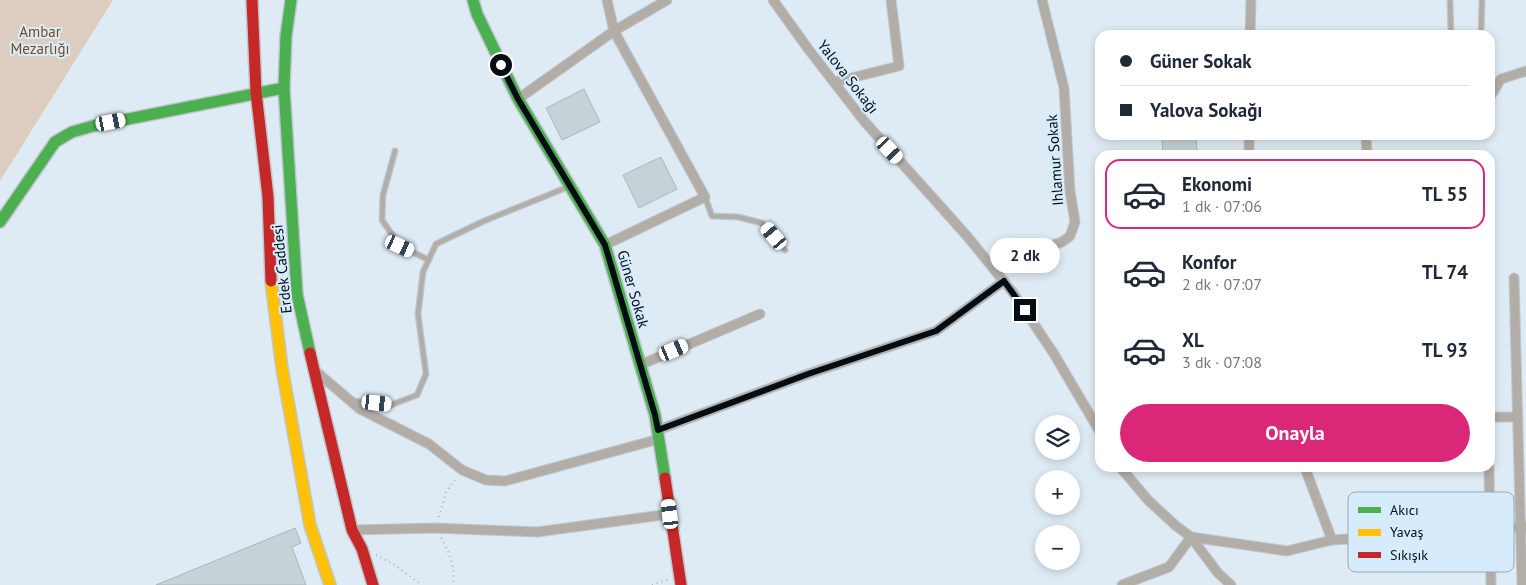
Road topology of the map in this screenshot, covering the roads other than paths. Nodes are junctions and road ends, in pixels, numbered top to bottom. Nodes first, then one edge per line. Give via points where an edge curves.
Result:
1 (252, 0) edge
2 (291, 0) edge
3 (473, 0) edge
4 (607, 0) edge
5 (667, 0) edge
6 (773, 0) edge
7 (891, 0) edge
8 (1042, 0) edge
9 (1251, 0) edge
10 (1450, 0) edge
11 (1482, 0) edge
12 (1250, 30) edge
13 (1451, 30) edge
14 (1481, 30) edge
15 (614, 31) junction
16 (1526, 72) edge
17 (835, 82) junction
18 (1495, 83) edge
19 (284, 88) junction
20 (256, 92) junction
21 (518, 99) junction
22 (395, 151) dead end
23 (570, 186) junction
24 (705, 197) junction
25 (0, 222) edge
26 (605, 245) junction
27 (785, 250) dead end
28 (429, 260) junction
29 (991, 265) junction
30 (1514, 278) dead end
31 (1004, 281) junction
32 (760, 314) dead end
33 (640, 365) junction
34 (313, 369) junction
35 (349, 400) junction
36 (1495, 417) edge
37 (1518, 417) junction
38 (1095, 424) edge
39 (658, 435) junction
40 (1124, 472) edge
41 (1306, 472) edge
42 (1490, 472) edge
43 (1490, 492) edge
44 (670, 514) junction
45 (1523, 527) edge
46 (352, 530) junction
47 (1191, 537) junction
48 (1348, 539) edge
49 (1332, 540) junction
50 (1491, 572) edge
51 (680, 581) edge
52 (330, 585) edge
53 (373, 585) edge
54 (1122, 585) edge
55 (1231, 585) edge
56 (1491, 585) edge
57 (1522, 585) edge

1 - 20 street, Erdek Caddesi
2 - 19 street, Erdek Caddesi
3 - 21 street, Güner Sokak
4 - 15 street
5 - 15 street
6 - 17 street, Yalova Sokağı
7 - 17 street via 899,66
8 - 29 street, Ihlamur Sokak via 1064,88 1074,227 1062,242
9 - 12 street
10 - 13 lane
11 - 14 lane
15 - 21 street
15 - 24 street
16 - 18 street
17 - 29 street, Yalova Sokağı via 864,121
19 - 20 street
19 - 34 street, Erdek Caddesi via 297,294
20 - 25 street via 72,132 55,142
20 - 52 street, Erdek Caddesi via 268,197 271,286 281,359 310,525
21 - 23 street, Güner Sokak
22 - 28 lane via 383,195 382,220 400,246
23 - 26 street, Güner Sokak
23 - 28 lane via 436,244
24 - 26 street
24 - 27 lane via 712,216 738,217 762,223
26 - 33 street, Güner Sokak
28 - 35 lane via 423,272 418,314 426,374 417,395 392,405
29 - 31 street, Yalova Sokağı
30 - 37 street
31 - 38 street, Yalova Sokağı via 1045,340
31 - 39 street via 936,331 808,374
32 - 33 street
33 - 39 street, Güner Sokak
34 - 35 street
34 - 46 street, Erdek Caddesi
35 - 39 street via 372,416 429,444 465,472 486,480 504,481
36 - 37 street
37 - 45 street
39 - 44 street, Güner Sokak
40 - 47 street via 1148,500
41 - 49 street
42 - 43 street
44 - 46 street via 537,532 435,528
44 - 51 street, Güner Sokak
45 - 57 street
46 - 53 street, Erdek Caddesi via 362,549
47 - 49 street via 1287,551
47 - 54 street via 1168,567
47 - 55 street
48 - 49 street
50 - 56 street

